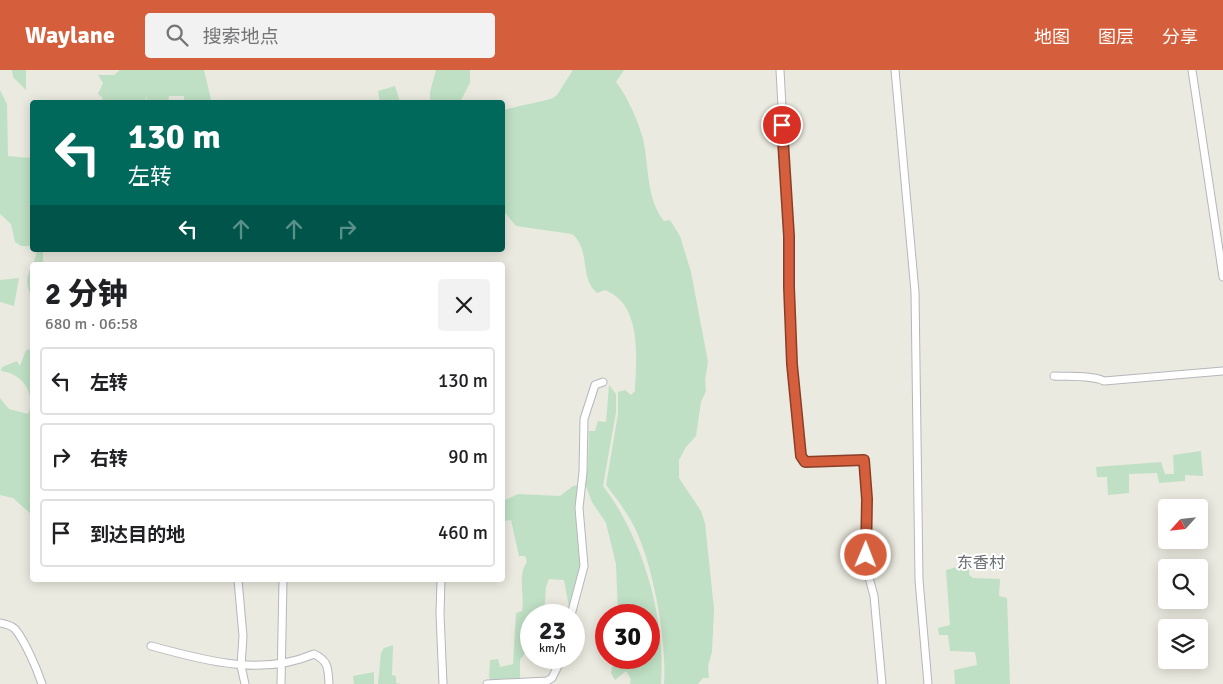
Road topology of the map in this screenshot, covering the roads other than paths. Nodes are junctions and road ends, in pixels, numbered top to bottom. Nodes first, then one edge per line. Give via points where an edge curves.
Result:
1 (780, 70) edge
2 (895, 70) edge
3 (1192, 70) edge
4 (1223, 277) edge
5 (1223, 371) edge
6 (1054, 376) dead end
7 (603, 382) dead end
8 (238, 582) edge
9 (283, 582) edge
10 (441, 582) edge
11 (574, 604) edge
12 (0, 623) edge
13 (151, 646) dead end
14 (280, 662) junction
15 (242, 666) junction
16 (556, 669) edge
17 (42, 684) edge
18 (245, 684) edge
19 (281, 684) edge
20 (329, 684) edge
21 (443, 684) edge
22 (487, 684) edge
23 (882, 684) edge
24 (928, 684) edge

1 - 23 street via 792,364 801,456 805,462 864,460 866,555 874,596
2 - 24 street via 915,292 919,580
3 - 4 street
5 - 6 street via 1104,381
7 - 11 street via 595,386 584,420 579,508 584,566
8 - 15 street
9 - 14 street
10 - 21 street
12 - 17 street via 15,629
13 - 15 street via 206,661
14 - 15 street
14 - 19 street
14 - 20 street via 314,654 327,664
15 - 18 street
16 - 22 street via 547,681

